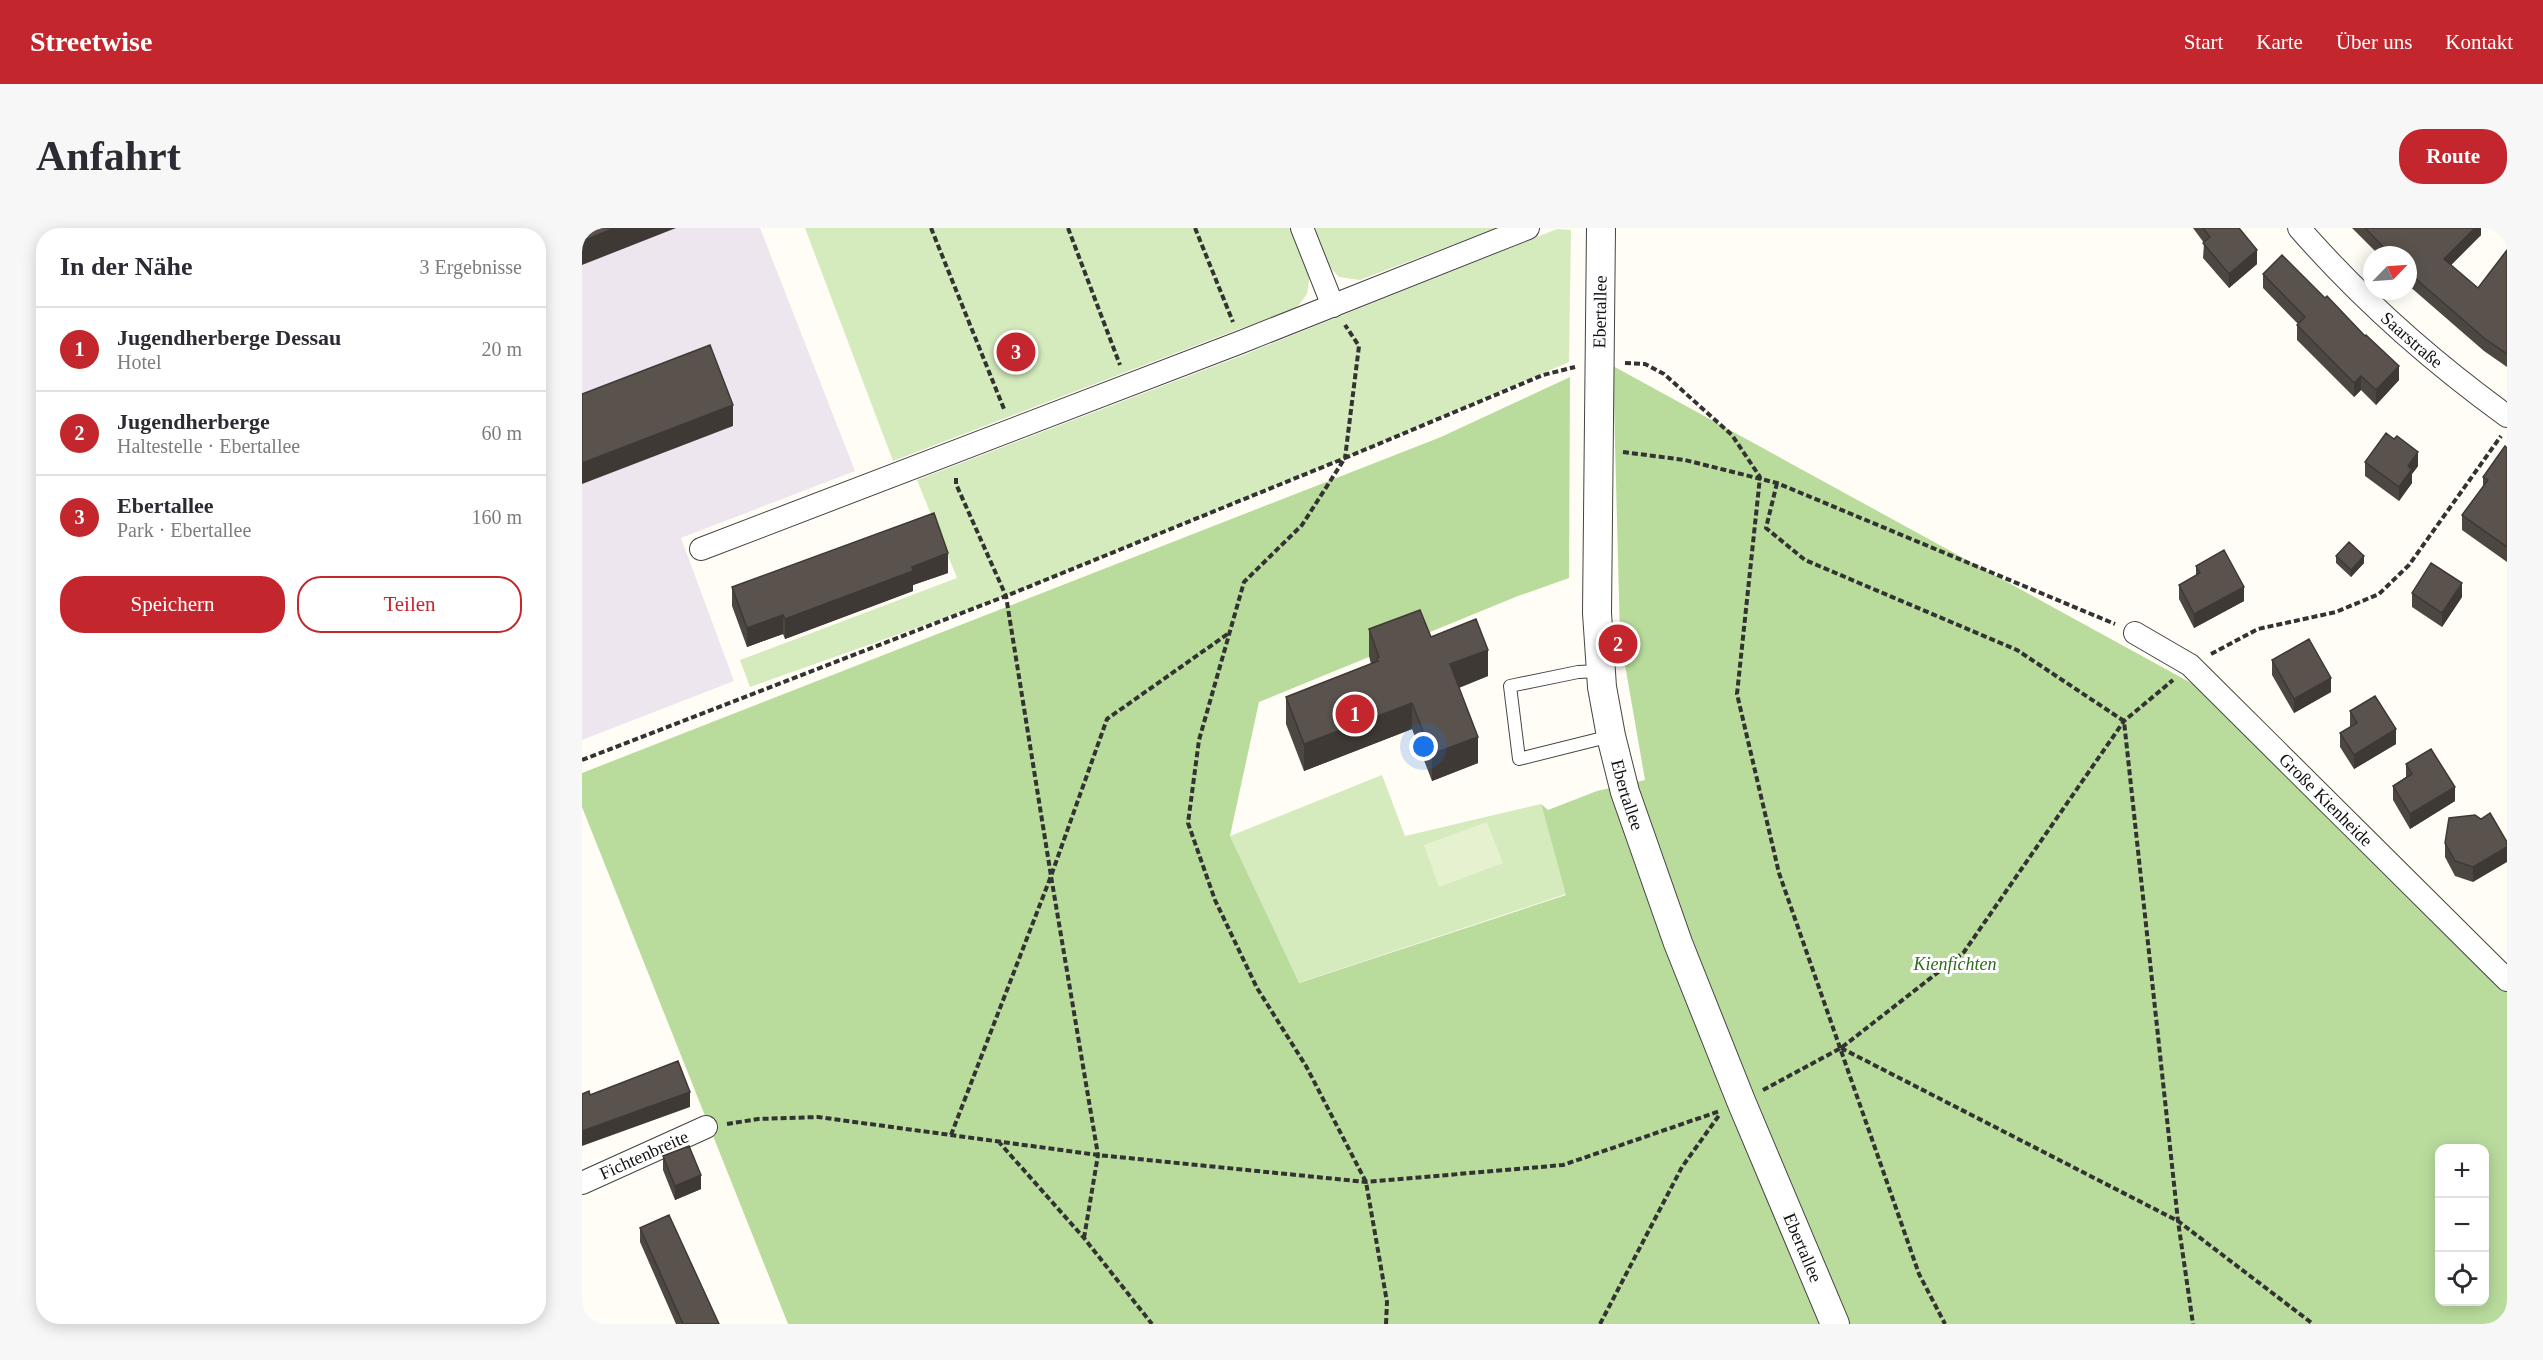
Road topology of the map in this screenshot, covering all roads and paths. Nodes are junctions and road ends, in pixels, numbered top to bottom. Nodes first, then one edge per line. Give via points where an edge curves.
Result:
1 (931, 228) edge
2 (1068, 228) edge
3 (1195, 228) edge
4 (1302, 228) edge
5 (1528, 228) edge
6 (1601, 228) edge
7 (2299, 228) edge
8 (1333, 306) junction
9 (1241, 342) junction
10 (1599, 365) junction
11 (1128, 386) junction
12 (2507, 416) edge
13 (2507, 428) edge
14 (1012, 429) junction
15 (1599, 450) junction
16 (956, 451) junction
17 (1345, 458) junction
18 (1760, 477) junction
19 (1777, 483) junction
20 (700, 549) dead end
21 (1006, 596) junction
22 (1229, 633) junction
23 (2135, 633) joint
24 (2190, 665) junction
25 (1601, 670) junction
26 (2124, 721) junction
27 (1611, 736) junction
28 (582, 760) edge
29 (1051, 876) junction
30 (2507, 980) edge
31 (1841, 1048) junction
32 (1741, 1101) junction
33 (706, 1127) joint
34 (951, 1135) junction
35 (997, 1140) junction
36 (1098, 1155) junction
37 (1366, 1182) junction
38 (582, 1183) edge
39 (2178, 1221) junction
40 (1084, 1238) junction
41 (1152, 1324) edge
42 (1386, 1324) edge
43 (1600, 1324) edge
44 (1835, 1324) edge
45 (1945, 1324) edge
46 (2193, 1324) edge
47 (2313, 1324) edge

1 - 14 path
2 - 11 path
3 - 9 path
4 - 8 street
5 - 8 street
6 - 10 street, Ebertallee
7 - 12 street, Saarstraße via 2414,344
8 - 9 street
8 - 17 path via 1359,346
9 - 11 street
10 - 15 street, Ebertallee
10 - 17 path via 1543,375
10 - 18 path via 1645,364 1664,374 1732,435
11 - 14 street
13 - 24 path via 2409,565 2379,594 2336,612 2258,629
14 - 16 street
15 - 18 path via 1685,460
15 - 25 street, Ebertallee
16 - 20 street
16 - 21 path via 956,484
17 - 21 path
17 - 22 path via 1302,525 1244,582
18 - 19 path
18 - 31 path via 1737,694 1779,873
19 - 23 path
19 - 26 path via 1766,528 1804,560 2017,650
21 - 28 path
21 - 29 path
22 - 29 path via 1107,719
22 - 37 path via 1199,740 1188,823 1215,900 1257,987 1306,1066
23 - 24 street, Große Kienheide
24 - 26 path
24 - 30 street, Große Kienheide
25 - 27 street, Ebertallee
25 - 27 lane via 1510,686 1519,759
26 - 31 path via 1964,952
26 - 39 path
27 - 32 street, Ebertallee via 1643,847
29 - 34 path
29 - 36 path
31 - 32 path
31 - 39 path
31 - 45 path via 1920,1274
32 - 44 street, Ebertallee
33 - 34 path via 758,1119 818,1117
33 - 38 street, Fichtenbreite
34 - 35 path
35 - 36 path
35 - 40 path
36 - 37 path
36 - 40 path
37 - 42 path via 1387,1302
37 - 43 path via 1563,1165 1723,1110 1682,1167
39 - 46 path
39 - 47 path
40 - 41 path

